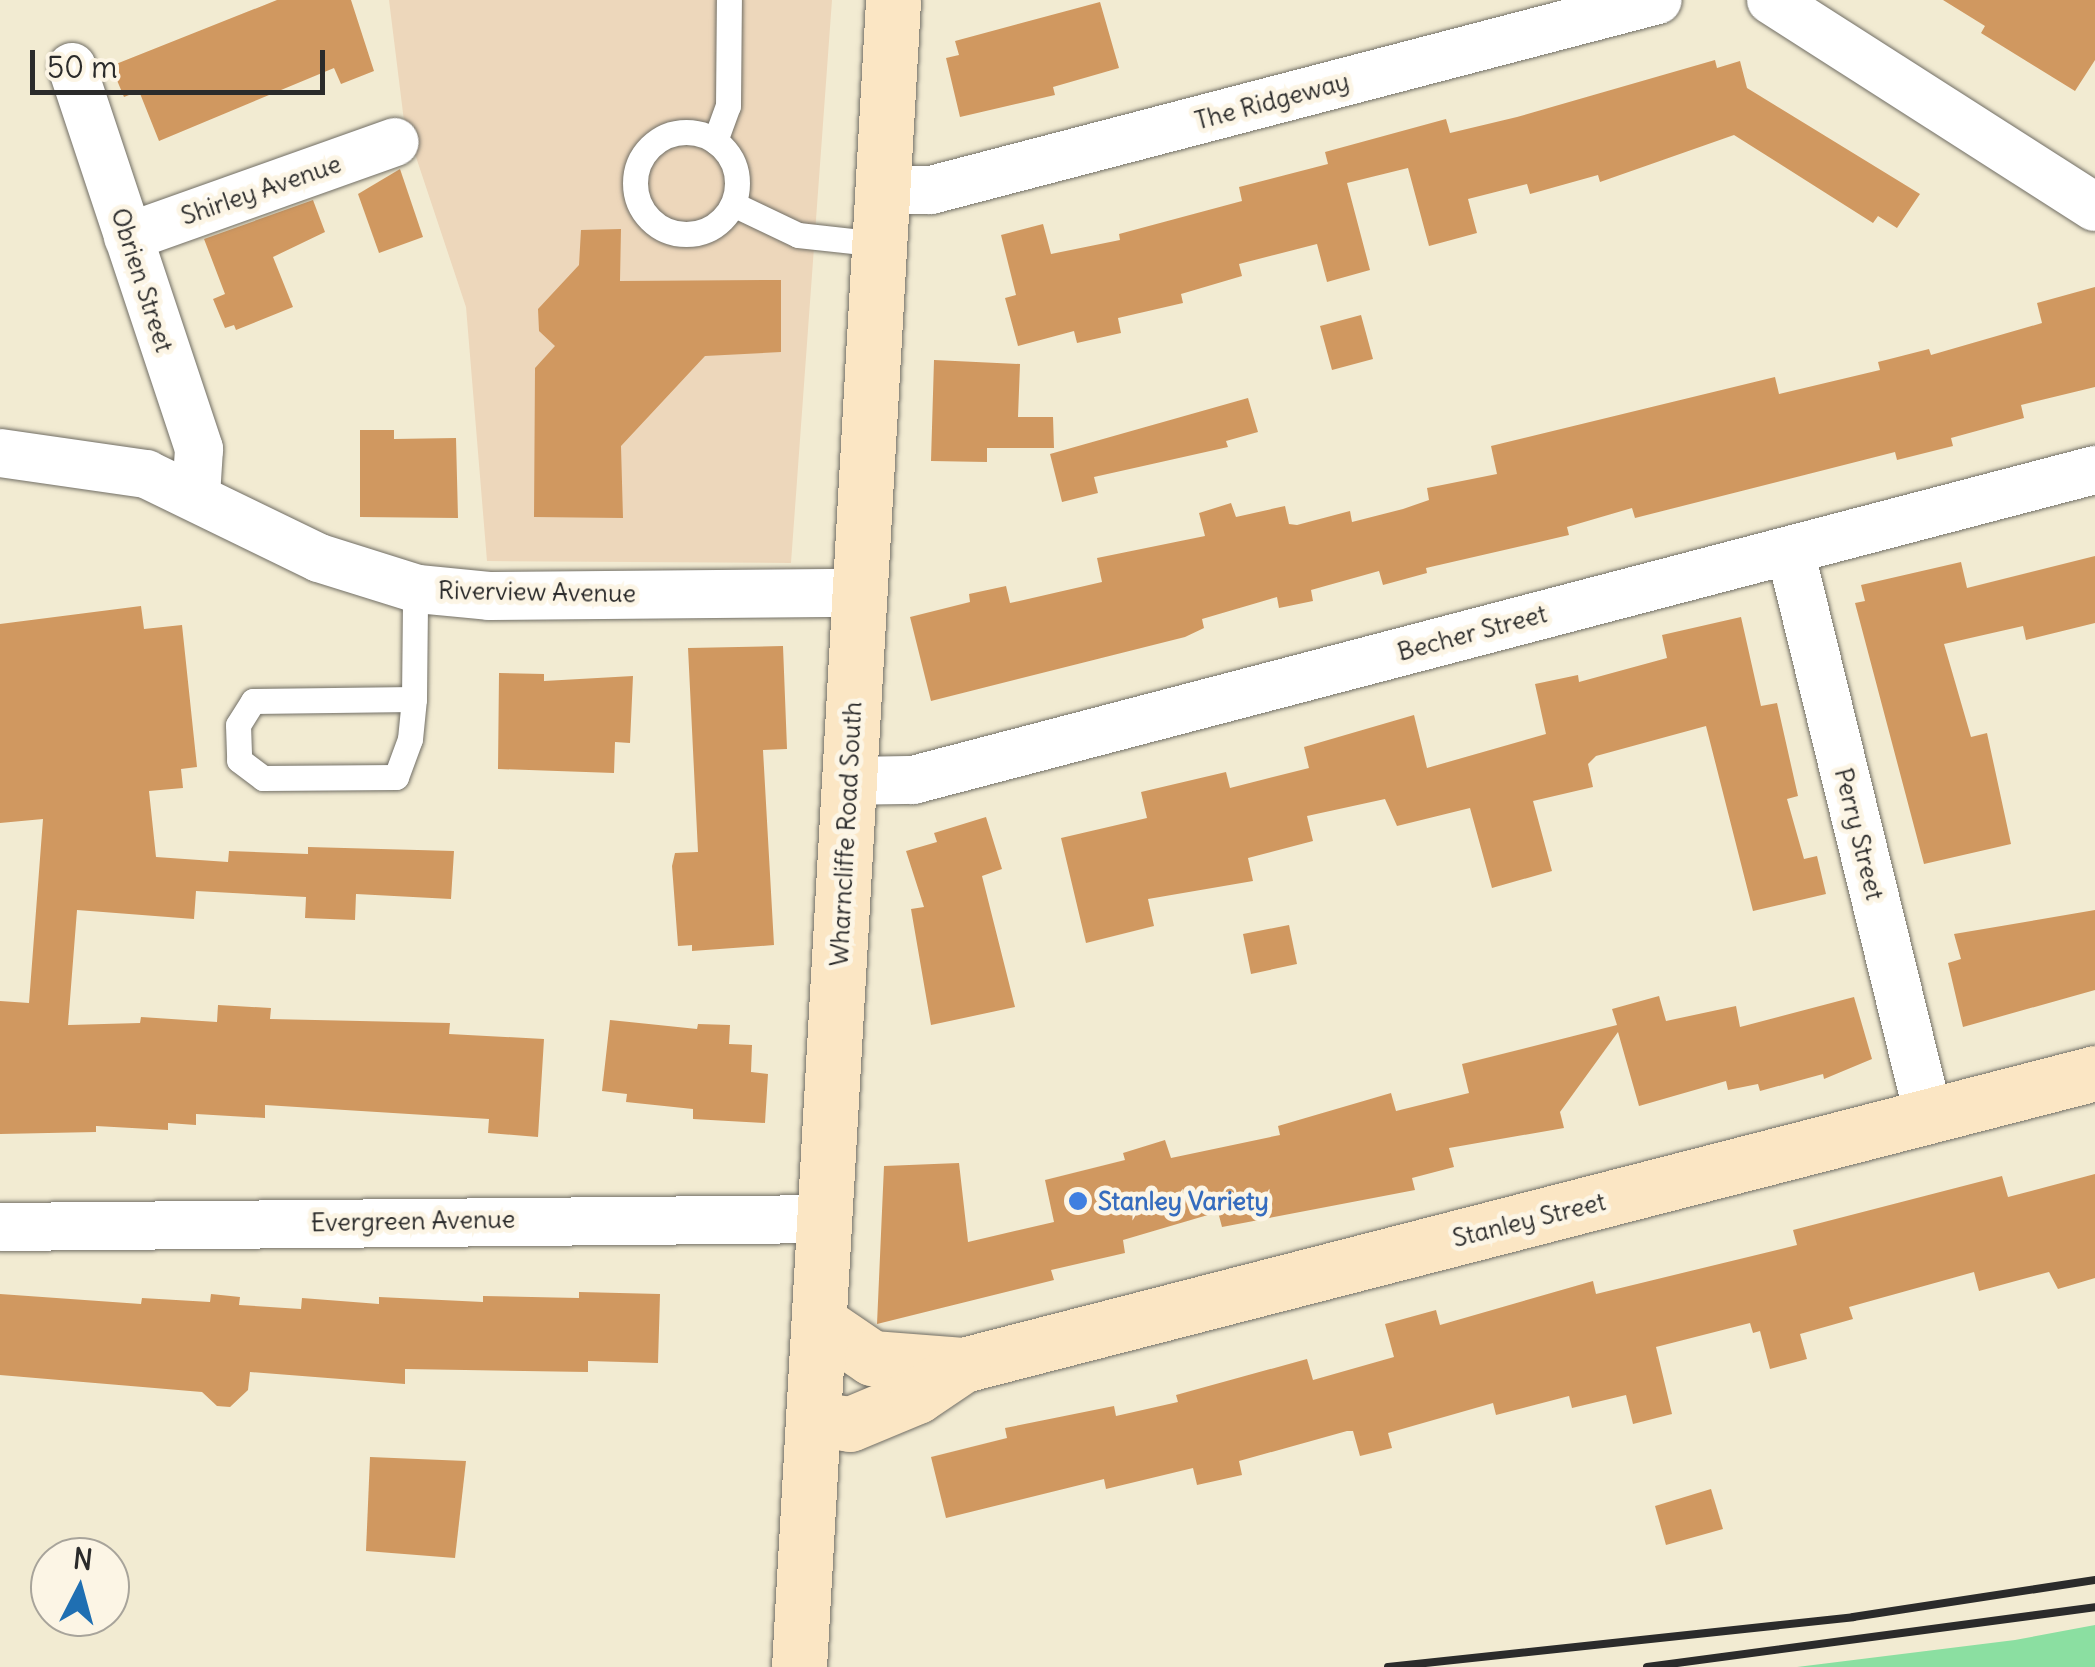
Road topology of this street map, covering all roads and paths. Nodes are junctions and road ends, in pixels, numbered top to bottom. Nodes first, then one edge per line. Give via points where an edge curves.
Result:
1 (730, 0) edge
2 (893, 0) edge
3 (1658, 0) edge
4 (1771, 0) edge
5 (72, 67) dead end
6 (715, 141) junction
7 (395, 142) dead end
8 (884, 190) junction
9 (733, 204) junction
10 (2095, 207) edge
11 (128, 238) junction
12 (879, 244) junction
13 (0, 452) edge
14 (2095, 470) edge
15 (196, 495) junction
16 (1790, 550) junction
17 (418, 589) junction
18 (860, 593) junction
19 (414, 699) junction
20 (847, 781) junction
21 (2095, 1073) edge
22 (1929, 1118) junction
23 (826, 1219) junction
24 (0, 1228) edge
25 (819, 1322) junction
26 (964, 1365) junction
27 (816, 1419) junction
28 (798, 1667) edge

1 - 6 lane via 728,106
2 - 8 main road, Wharncliffe Road South
3 - 8 street, The Ridgeway via 932,190
4 - 10 street
5 - 11 street, Obrien Street
6 - 9 lane via 737,176
6 - 9 lane via 686,132 648,148 636,171 640,204 649,218 678,234 711,228
7 - 11 street, Shirley Avenue
8 - 12 main road, Wharncliffe Road South
9 - 12 lane via 798,235
11 - 15 street, Obrien Street via 199,450
12 - 18 main road, Wharncliffe Road South
13 - 15 street, Riverview Avenue via 130,471
14 - 16 street, Becher Street
15 - 17 street, Riverview Avenue via 320,558
16 - 20 street, Becher Street via 913,780
16 - 22 street, Perry Street
17 - 18 street, Riverview Avenue via 506,596
17 - 19 lane
18 - 20 main road, Wharncliffe Road South
19 - 19 lane via 404,764 390,782 263,778 239,760 238,725 253,701
20 - 23 main road, Wharncliffe Road South
21 - 22 main road, Stanley Street
22 - 26 main road, Stanley Street
23 - 24 street, Evergreen Avenue
23 - 25 main road, Wharncliffe Road South
25 - 26 main road, Stanley Street via 872,1358
25 - 27 main road, Wharncliffe Road South
26 - 27 main road, Stanley Street via 916,1396 850,1424
27 - 28 main road, Wharncliffe Road South

